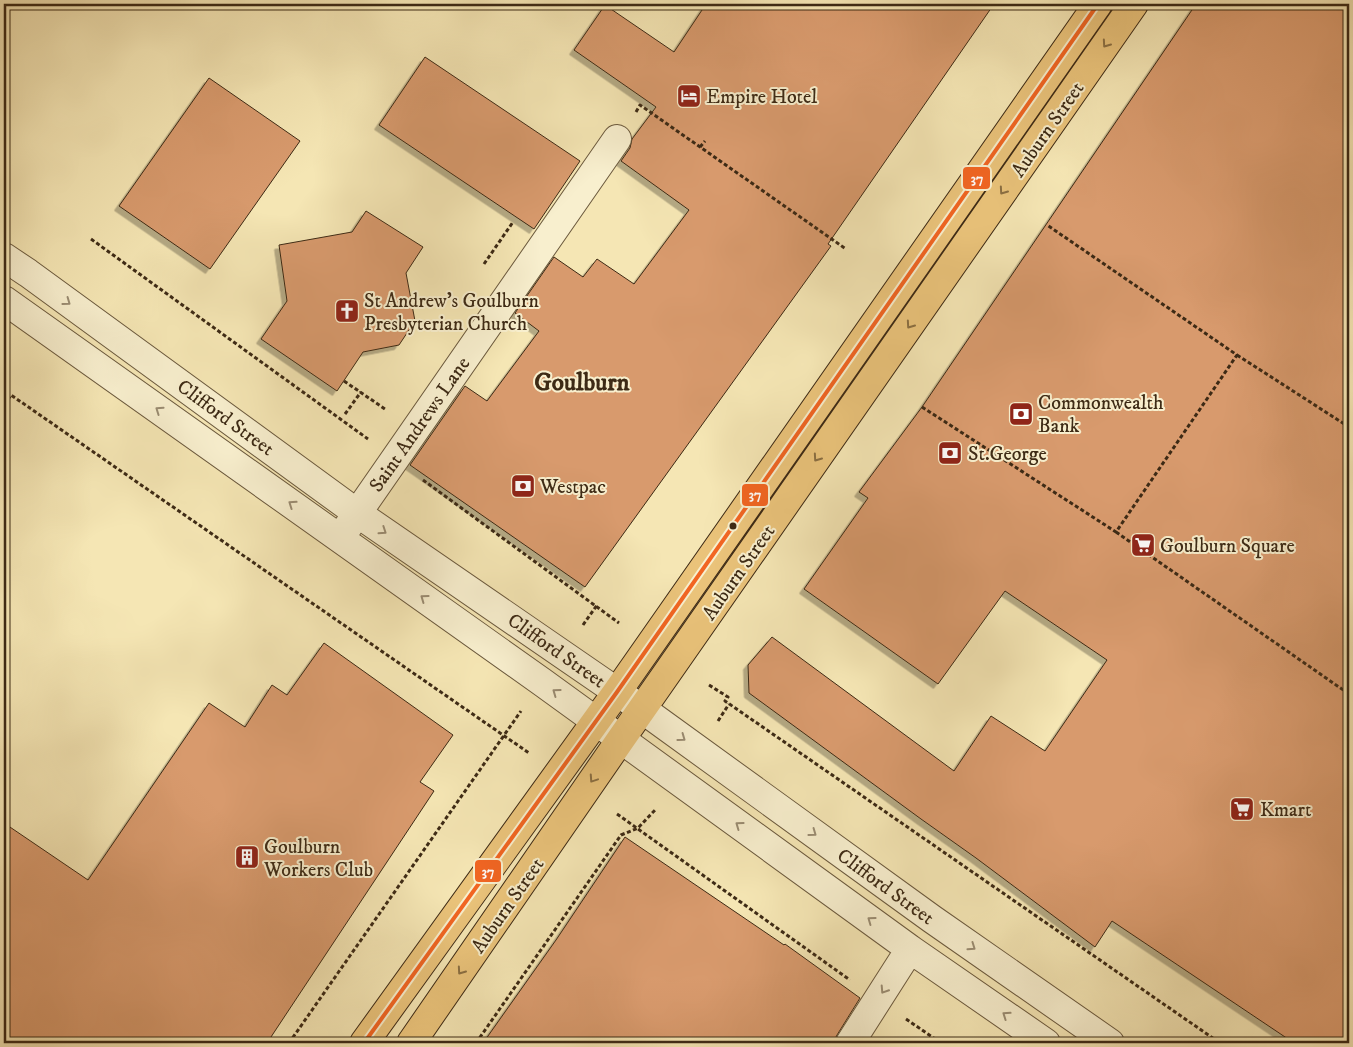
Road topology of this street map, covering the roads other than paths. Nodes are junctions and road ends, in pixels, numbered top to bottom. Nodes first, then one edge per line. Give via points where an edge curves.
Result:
1 (1098, 4) edge
2 (1134, 4) edge
3 (617, 138) road end
4 (4, 258) edge
5 (28, 273) junction
6 (5, 301) edge
7 (357, 513) junction
8 (340, 538) junction
9 (617, 692) junction
10 (642, 709) junction
11 (596, 721) junction
12 (621, 739) junction
13 (910, 949) junction
14 (364, 1043) edge
15 (411, 1043) edge
16 (850, 1043) edge
17 (1046, 1043) edge
18 (1110, 1043) edge

1 - 9 main road, Auburn Street
2 -> 10 main road, Auburn Street
3 - 7 street, Saint Andrews Lane
4 - 5 street, Clifford Street
5 - 6 street
5 -> 7 street, Clifford Street
8 -> 6 street, Clifford Street
7 - 8 street, Saint Andrews Lane
7 -> 9 street, Clifford Street
11 -> 8 street, Clifford Street
9 - 10 street, Clifford Street
9 - 11 main road, Auburn Street
10 - 12 main road, Auburn Street
10 -> 18 street, Clifford Street
11 - 12 street, Clifford Street
11 - 14 main road, Auburn Street
13 -> 12 street, Clifford Street
12 -> 15 main road, Auburn Street
13 -> 16 street
17 -> 13 street, Clifford Street

